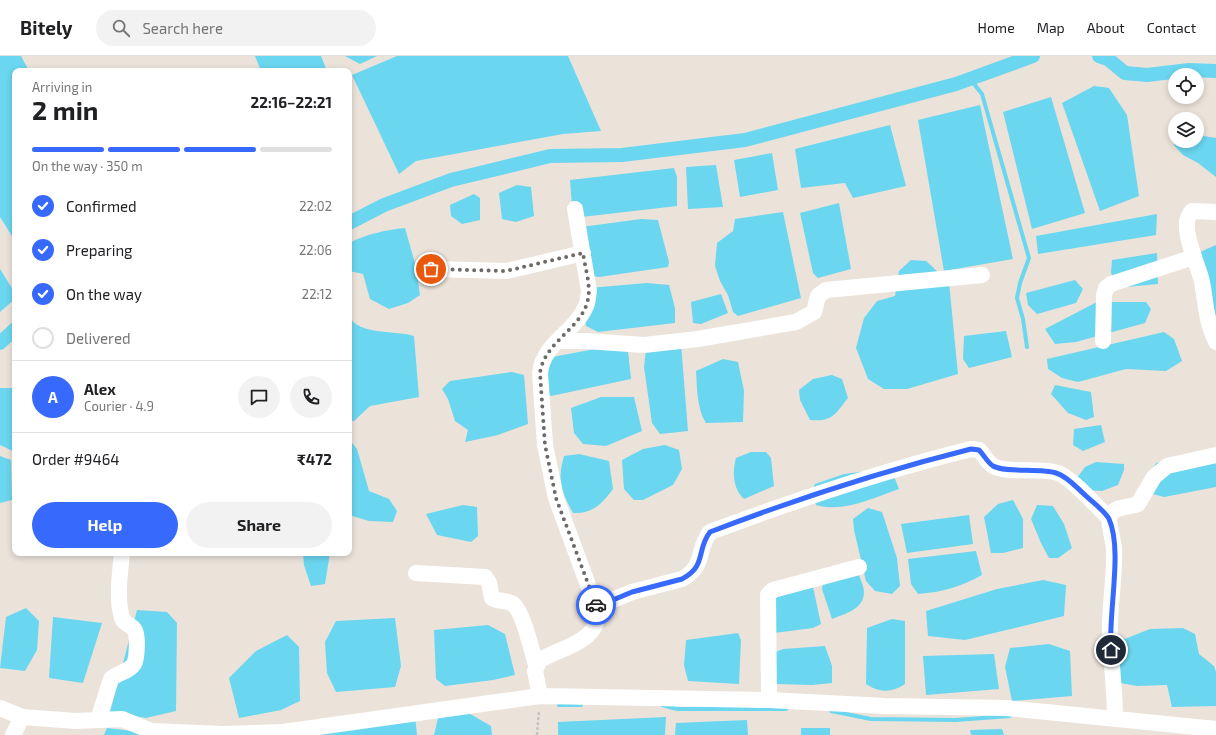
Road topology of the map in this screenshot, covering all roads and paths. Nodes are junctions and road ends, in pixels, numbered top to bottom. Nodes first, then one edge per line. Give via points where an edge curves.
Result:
1 (575, 209) dead end
2 (1216, 212) edge
3 (583, 253) junction
4 (1194, 257) junction
5 (431, 269) dead end
6 (982, 275) dead end
7 (558, 341) junction
8 (1103, 341) dead end
9 (1216, 342) edge
10 (1216, 455) edge
11 (1109, 518) junction
12 (122, 556) edge
13 (859, 567) dead end
14 (416, 574) dead end
15 (596, 607) junction
16 (536, 664) junction
17 (540, 696) junction
18 (768, 700) junction
19 (0, 708) edge
20 (22, 717) junction
21 (1115, 718) junction
22 (98, 720) junction
23 (1216, 729) edge
24 (281, 734) edge
25 (13, 735) edge
26 (537, 735) edge

1 - 3 street
2 - 4 street via 1199,210 1189,213 1188,238
3 - 5 street via 506,271
3 - 7 street via 589,291 586,306
4 - 8 street via 1111,284 1106,288
4 - 9 street via 1202,281 1207,319
6 - 7 street via 826,290 818,296 814,312 796,322 698,339 644,345
7 - 15 street via 541,362 545,445 556,498
10 - 11 street via 1166,466 1154,478 1138,504 1117,509
11 - 15 street via 1058,473 1000,469 988,461 979,450 971,449 916,463 787,503 710,532 705,538 699,563 682,579 632,592
11 - 21 street via 1114,541 1110,636
12 - 22 street via 119,594 122,618 136,632 136,660 129,669 111,679
13 - 18 street via 774,590 768,595
14 - 16 street via 485,577 489,582 492,598 508,602 516,608 526,629
15 - 16 street via 596,622 592,630 583,638
16 - 17 street
17 - 18 street
17 - 24 street
17 - 26 path
18 - 21 street via 885,706 1006,708
19 - 20 street
20 - 22 street
20 - 25 street
21 - 23 street
22 - 24 street via 122,719 158,731

